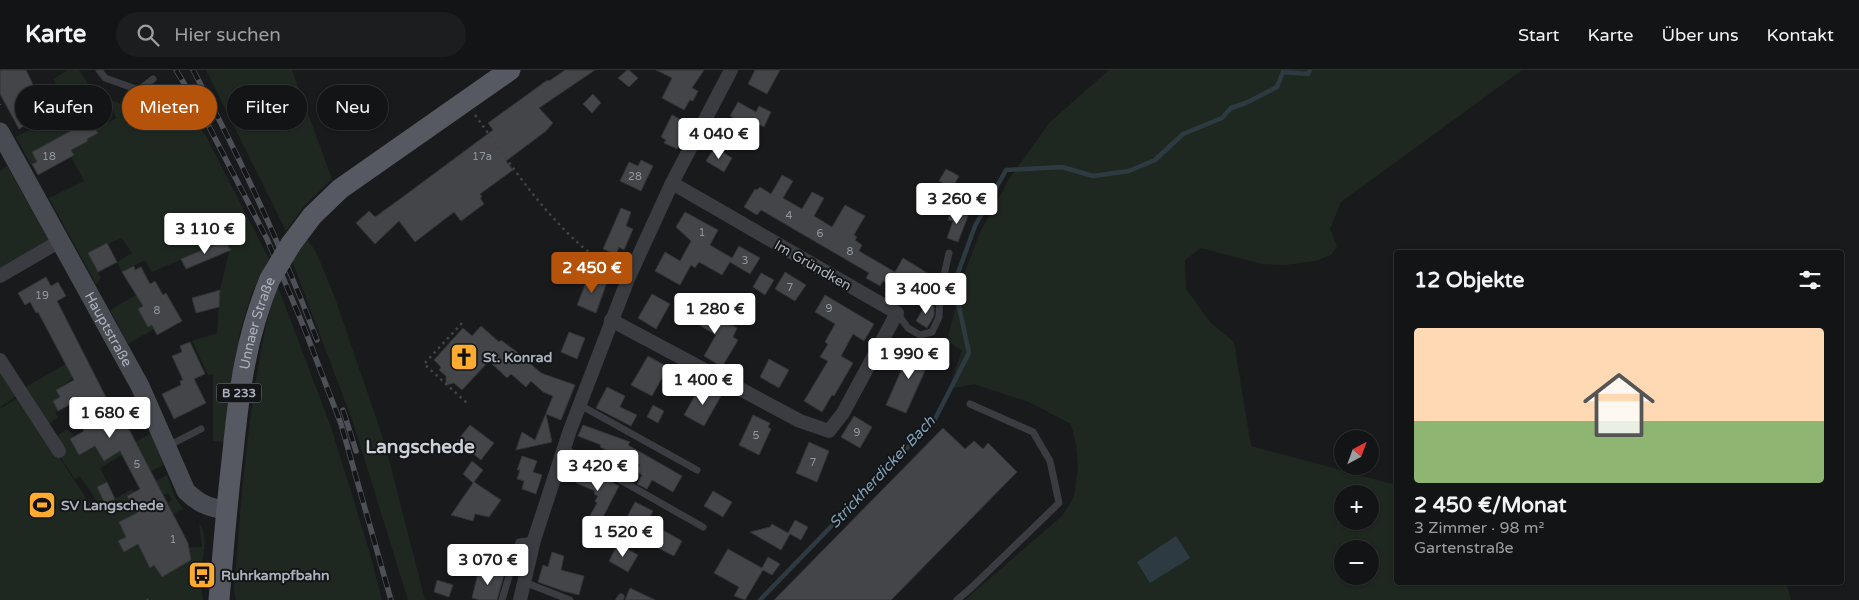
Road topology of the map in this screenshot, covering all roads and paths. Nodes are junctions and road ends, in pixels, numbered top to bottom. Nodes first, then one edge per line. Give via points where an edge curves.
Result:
1 (99, 70) edge
2 (510, 70) edge
3 (731, 70) edge
4 (154, 79) dead end
5 (465, 102) junction
6 (0, 132) edge
7 (672, 183) junction
8 (60, 241) junction
9 (949, 253) dead end
10 (0, 276) edge
11 (628, 279) junction
12 (897, 313) junction
13 (612, 320) junction
14 (462, 323) dead end
15 (0, 360) edge
16 (467, 403) dead end
17 (970, 404) dead end
18 (580, 405) junction
19 (202, 429) dead end
20 (167, 446) junction
21 (564, 448) junction
22 (59, 451) dead end
23 (697, 470) dead end
24 (226, 510) junction
25 (704, 527) dead end
26 (534, 540) junction
27 (524, 582) junction
28 (219, 600) edge
29 (502, 600) edge
30 (520, 600) edge
31 (570, 600) edge
32 (956, 600) edge

1 - 4 lane via 105,78 139,90
2 - 5 main road, Unnaer Straße / B 233
3 - 7 street
5 - 11 path via 541,206 596,259
5 - 24 main road, Unnaer Straße / B 233, bridge via 340,189 312,216 270,279 250,335 239,396
6 - 8 main road, Hauptstraße
7 - 11 street
7 - 12 street, Im Gründken
8 - 10 street
8 - 20 main road, Hauptstraße via 140,386
9 - 12 lane, Im Gründken via 940,293 940,317 932,332 920,335 908,328
11 - 13 street
12 - 13 street via 843,413 829,431 800,421
13 - 18 street
14 - 16 path via 424,364
15 - 22 street
17 - 32 lane via 1033,432 1050,461 1059,503
18 - 21 street
18 - 23 lane
19 - 20 lane
20 - 24 main road, Hauptstraße via 183,485 191,495 203,505
21 - 25 lane
21 - 26 street
24 - 28 main road, Unnaer Straße / B 233
26 - 27 street
26 - 29 lane via 519,542
27 - 30 street
27 - 31 lane

